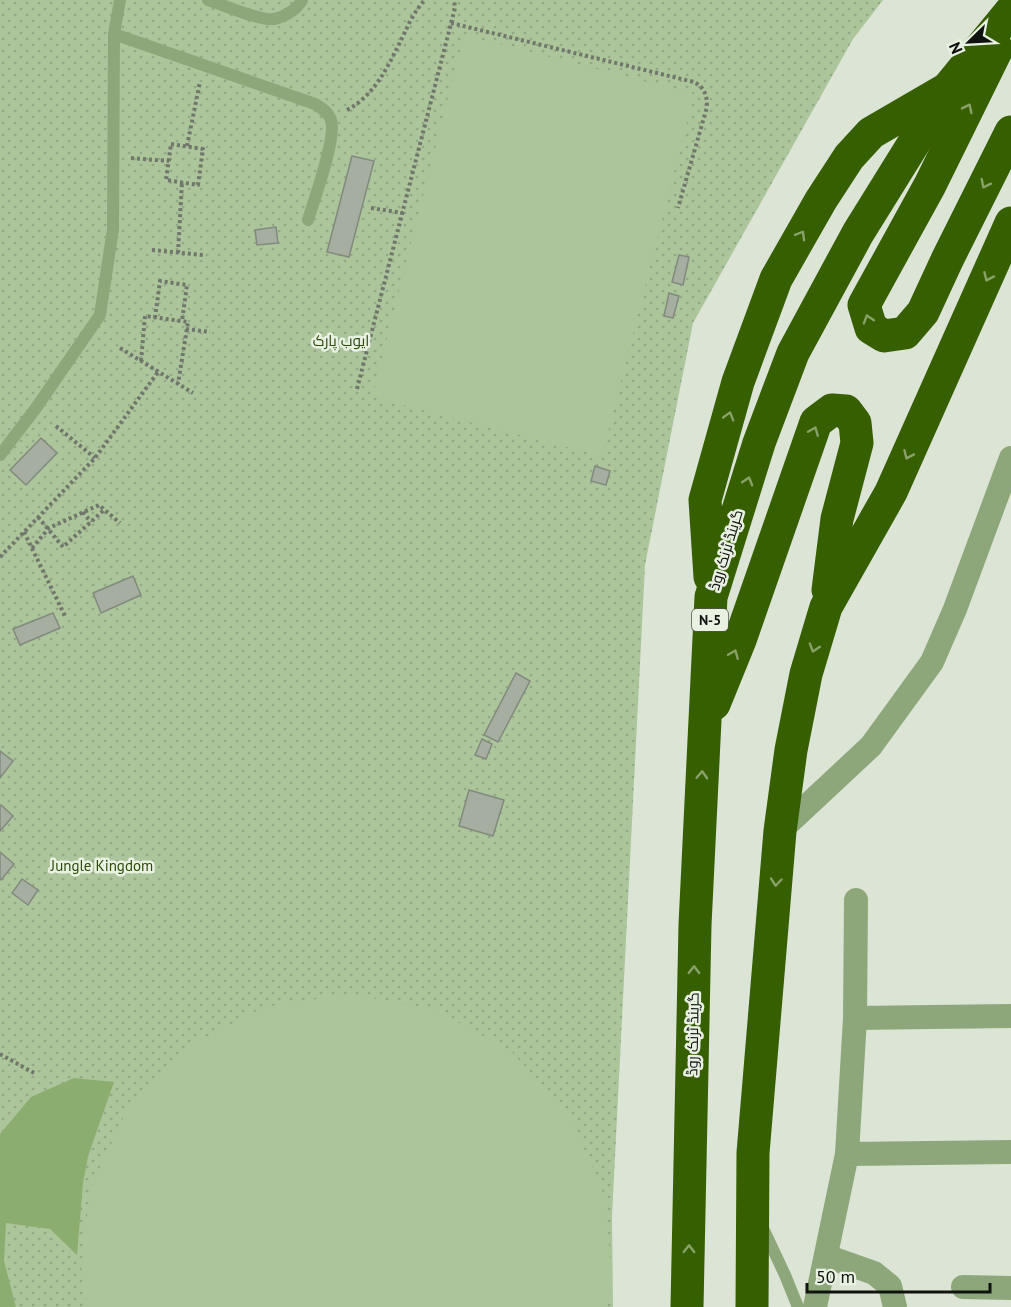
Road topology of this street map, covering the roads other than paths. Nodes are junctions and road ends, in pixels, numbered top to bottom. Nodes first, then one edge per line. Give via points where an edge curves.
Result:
1 (120, 0) edge
2 (208, 0) edge
3 (303, 0) edge
4 (1011, 11) edge
5 (1011, 19) edge
6 (114, 34) junction
7 (948, 88) junction
8 (1011, 132) edge
9 (308, 220) dead end
10 (1011, 223) edge
11 (0, 455) edge
12 (1011, 458) edge
13 (711, 597) junction
14 (826, 607) junction
15 (704, 728) junction
16 (780, 831) junction
17 (856, 900) dead end
18 (1011, 1016) edge
19 (855, 1018) junction
20 (1011, 1152) edge
21 (847, 1154) junction
22 (753, 1207) junction
23 (826, 1256) junction
24 (963, 1287) dead end
25 (1011, 1288) edge
26 (687, 1307) edge
27 (752, 1307) edge
28 (798, 1307) edge
29 (815, 1307) edge
30 (894, 1307) edge

1 - 6 lane
2 - 3 lane via 269,20 284,16
4 - 7 highway, گرینڈ ٹرنک روڈ / N-5
8 -> 5 highway via 923,312 905,333 884,336 871,328 864,305 930,185
6 - 9 lane via 325,110 331,118 333,135
6 - 11 lane via 113,229 100,315
13 -> 7 highway, گرینڈ ٹرنک روڈ / N-5 via 759,443 793,353 858,233
13 -> 7 highway via 705,500 738,382 776,279 849,157 872,133
10 -> 14 highway via 891,492
12 - 16 street via 932,662 871,746
13 - 15 highway, گرینڈ ٹرنک روڈ / N-5
15 -> 14 highway via 740,640 816,422 832,410 846,411 855,423 857,443 837,519
14 -> 16 highway via 790,750
26 -> 15 highway, گرینڈ ٹرنک روڈ / N-5 via 695,925
16 -> 22 highway via 753,1154
17 - 19 street
18 - 19 street
19 - 21 street
20 - 21 street
21 - 23 street
22 - 27 highway
22 - 28 lane
23 - 29 street
23 - 30 street via 874,1274 890,1286
24 - 25 street

